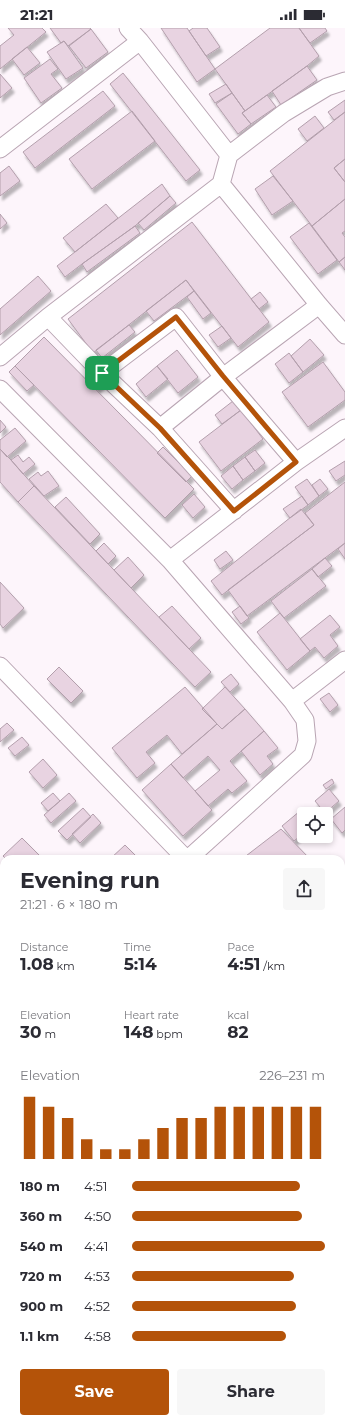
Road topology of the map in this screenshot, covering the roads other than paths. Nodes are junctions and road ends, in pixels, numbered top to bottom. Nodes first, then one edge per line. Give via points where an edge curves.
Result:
1 (128, 28) edge
2 (140, 41) junction
3 (345, 81) edge
4 (0, 149) edge
5 (229, 155) junction
6 (221, 184) junction
7 (319, 305) junction
8 (48, 317) junction
9 (345, 335) edge
10 (0, 357) edge
11 (102, 373) junction
12 (223, 376) junction
13 (0, 389) edge
14 (160, 428) junction
15 (345, 428) edge
16 (296, 462) junction
17 (234, 511) junction
18 (170, 560) junction
19 (345, 660) edge
20 (0, 666) edge
21 (292, 701) junction
22 (183, 855) edge
23 (191, 855) edge

1 - 2 street
2 - 4 street
2 - 5 street
3 - 5 street via 327,87 284,113
5 - 6 street
6 - 7 street
6 - 8 street
7 - 9 street
7 - 12 street
8 - 10 street
8 - 11 street
11 - 12 street via 176,317
11 - 14 street
12 - 14 street
12 - 16 street
13 - 18 street
14 - 17 street
15 - 16 street
16 - 17 street
17 - 18 street
18 - 21 street
19 - 21 street
20 - 22 street
21 - 23 street via 306,720 303,755

